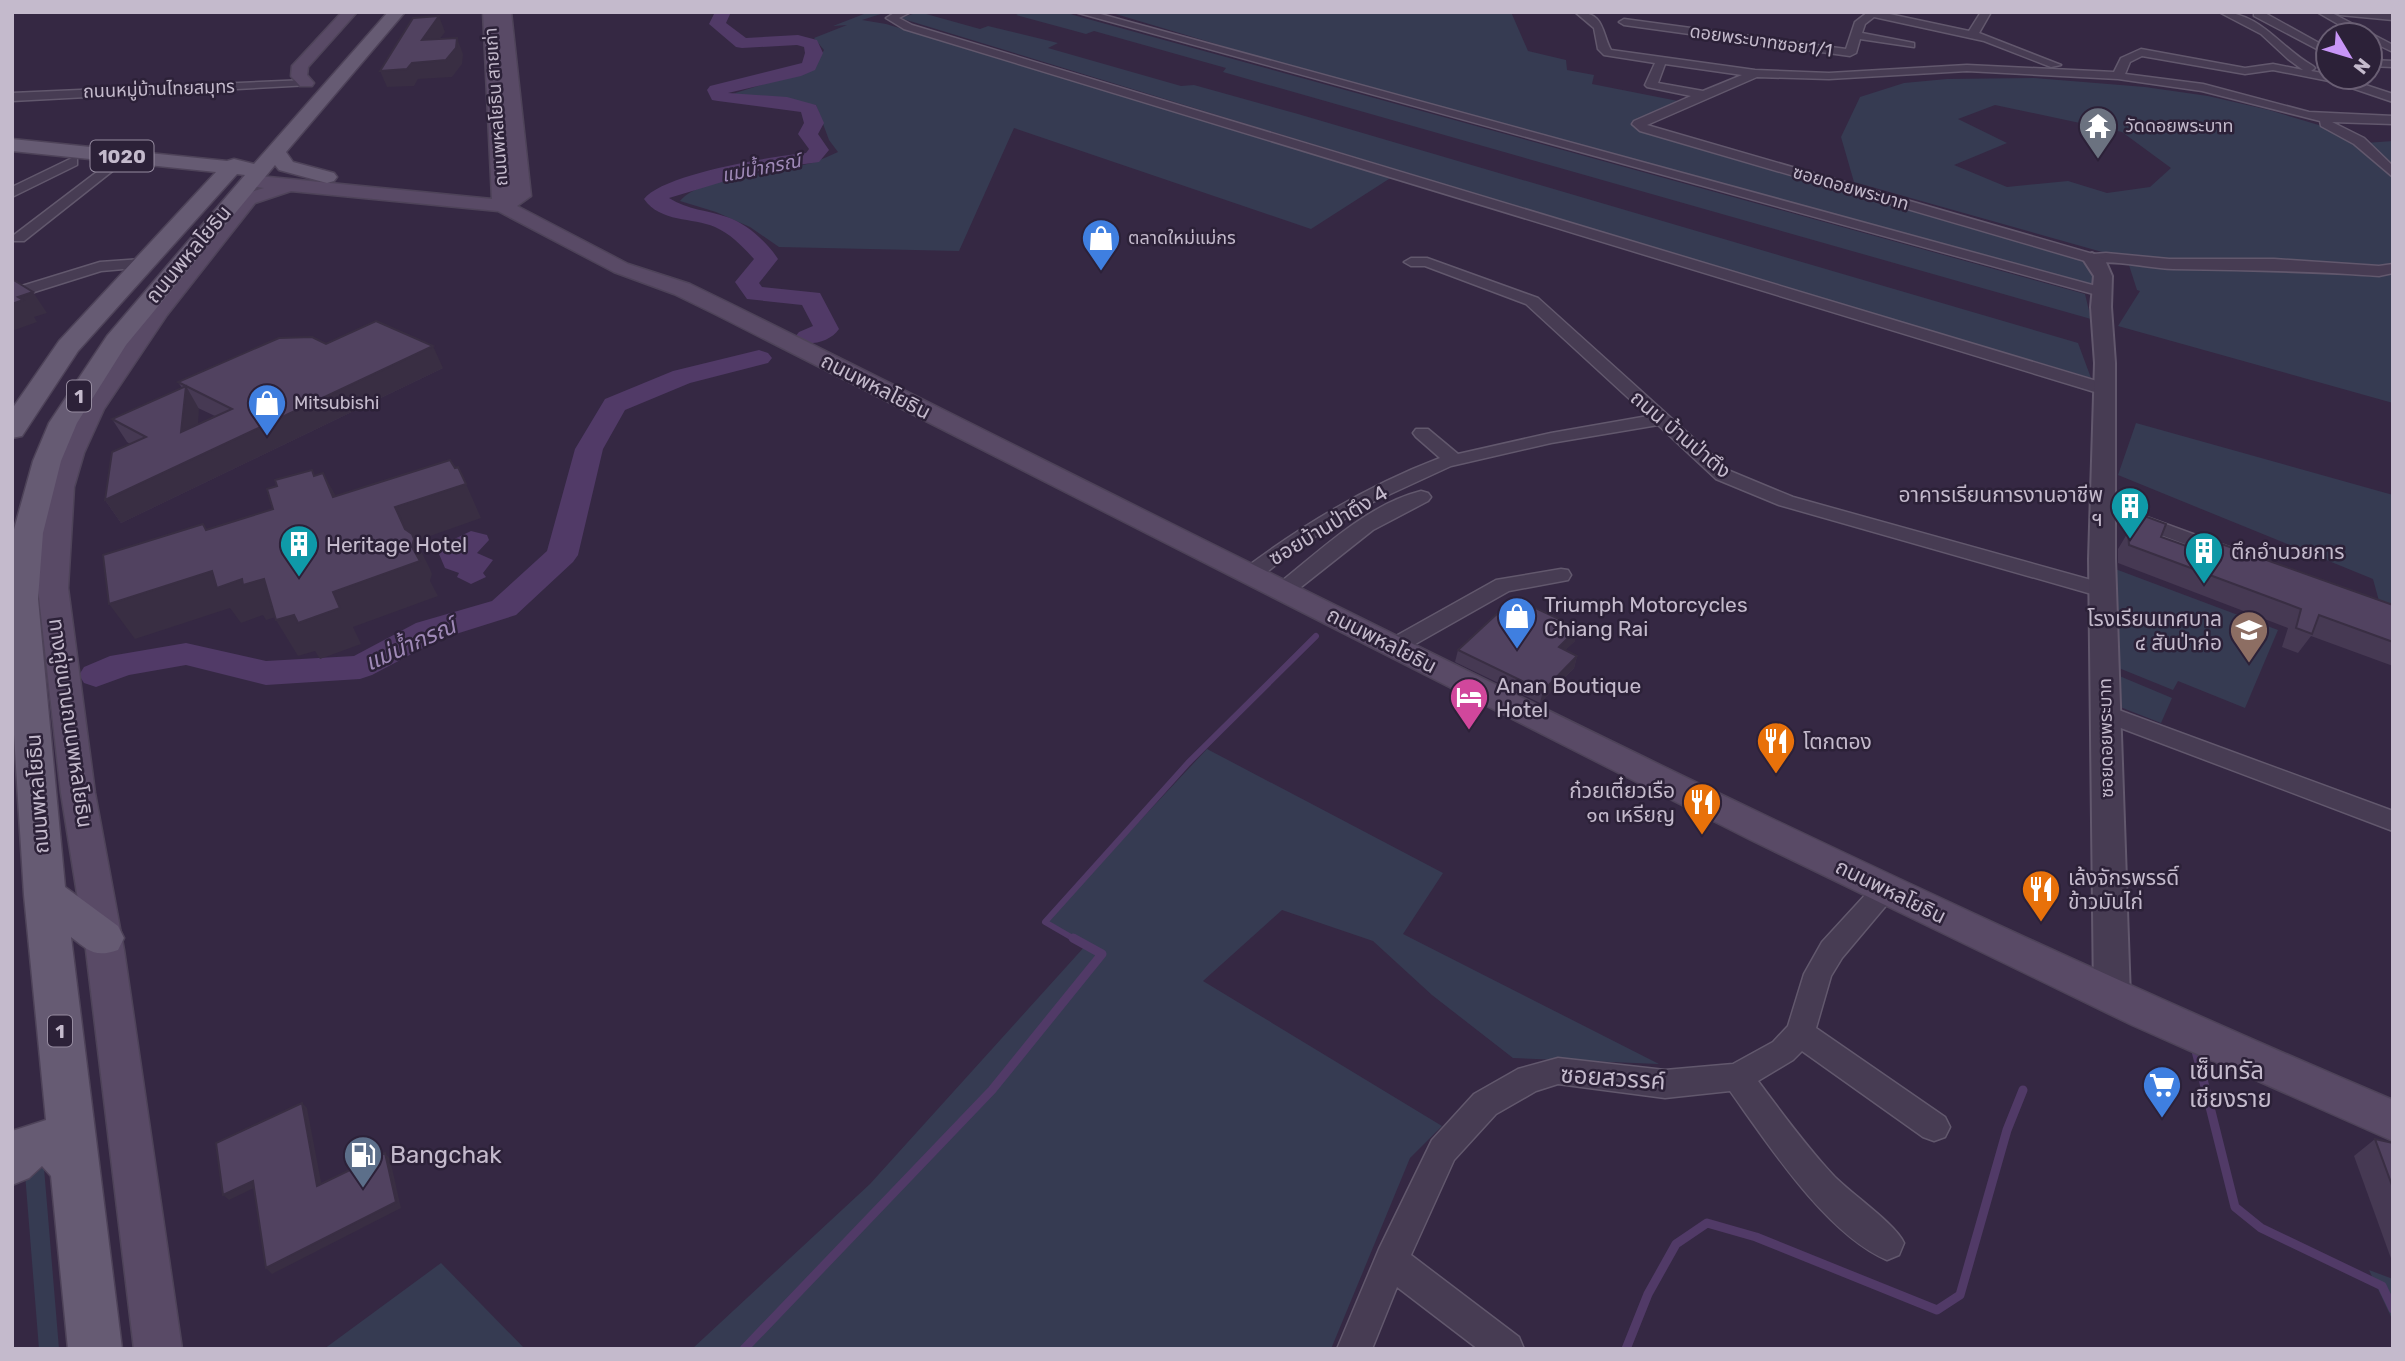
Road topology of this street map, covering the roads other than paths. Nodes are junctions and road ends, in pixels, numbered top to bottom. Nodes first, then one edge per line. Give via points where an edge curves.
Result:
1 (350, 12) edge
2 (369, 12) edge
3 (397, 12) edge
4 (490, 12) edge
5 (504, 12) edge
6 (906, 12) edge
7 (1080, 12) edge
8 (1580, 12) edge
9 (1986, 12) edge
10 (2224, 12) edge
11 (2256, 12) edge
12 (2322, 12) edge
13 (2340, 12) edge
14 (1658, 13) edge
15 (1874, 13) edge
16 (2393, 17) edge
17 (2340, 21) edge
18 (1623, 22) junction
19 (1860, 22) junction
20 (1599, 27) junction
21 (1857, 35) junction
22 (1923, 35) dead end
23 (1972, 35) junction
24 (2314, 44) edge
25 (1910, 45) dead end
26 (1797, 47) junction
27 (1981, 55) dead end
28 (1661, 61) junction
29 (2010, 69) junction
30 (2314, 70) edge
31 (1755, 73) junction
32 (2078, 73) junction
33 (1791, 74) junction
34 (2314, 75) edge
35 (2118, 76) junction
36 (306, 83) junction
37 (2371, 91) edge
38 (1703, 95) junction
39 (12, 97) edge
40 (2393, 98) edge
41 (291, 99) dead end
42 (2309, 116) junction
43 (2393, 120) edge
44 (12, 145) edge
45 (275, 151) junction
46 (12, 156) edge
47 (72, 163) junction
48 (110, 166) junction
49 (171, 167) junction
50 (2393, 173) edge
51 (241, 174) junction
52 (327, 177) junction
53 (295, 185) junction
54 (12, 193) edge
55 (506, 193) junction
56 (181, 222) junction
57 (19, 238) dead end
58 (2092, 260) junction
59 (1411, 262) dead end
60 (2393, 268) edge
61 (154, 287) junction
62 (2102, 292) junction
63 (12, 294) edge
64 (2104, 389) junction
65 (1661, 419) junction
66 (12, 430) edge
67 (1422, 433) dead end
68 (1449, 461) junction
69 (1421, 497) dead end
70 (2103, 507) junction
71 (2255, 563) edge
72 (1251, 574) junction
73 (1561, 575) dead end
74 (1284, 590) junction
75 (2102, 590) junction
76 (1395, 646) junction
77 (2105, 713) junction
78 (2393, 821) edge
79 (1887, 889) junction
80 (45, 895) junction
81 (103, 938) junction
82 (2112, 997) junction
83 (1800, 1033) junction
84 (1737, 1077) junction
85 (2393, 1121) edge
86 (1934, 1127) dead end
87 (12, 1163) edge
88 (76, 1167) junction
89 (1887, 1243) dead end
90 (1391, 1261) junction
91 (95, 1349) edge
92 (158, 1349) edge
93 (1354, 1349) edge
94 (1507, 1349) edge

1 - 36 main road via 300,66 299,76
2 - 36 main road
3 - 45 main road, ถนนพหลโยธิน / 1
4 - 55 main road, ถนนพหลโยธิน สายเก่า
5 - 55 main road, ถนนพหลโยธิน สายเก่า
6 - 64 street via 891,18 908,27
7 - 62 street
8 - 20 street
9 - 23 street
10 - 30 street via 2256,27 2288,57
11 - 24 street
12 - 17 street
13 - 16 street
14 - 18 street
15 - 19 street
15 - 23 street via 1951,25
18 - 20 street
18 - 26 street, ดอยพระบาทซอย1/1
19 - 21 street, ดอยพระบาทซอย1/1
19 - 22 street
20 - 28 street via 1608,53
21 - 25 street
21 - 26 street, ดอยพระบาทซอย1/1 via 1850,53
23 - 32 street
26 - 33 street
27 - 29 street
28 - 31 street
28 - 38 street via 1651,85
29 - 32 street, ซอยดอยพระบาท
29 - 33 street, ซอยดอยพระบาท
31 - 33 street, ซอยดอยพระบาท
31 - 38 street, ซอยดอยพระบาท
32 - 35 street, ซอยดอยพระบาท
34 - 35 street via 2273,67 2245,71 2141,51 2125,60
35 - 42 street, ซอยดอยพระบาท via 2203,88
36 - 39 street, ถนนหมู่บ้านไทยสมุทร
36 - 41 main road
37 - 40 street
38 - 58 street, ซอยดอยพระบาท via 1638,124
42 - 43 street, ซอยดอยพระบาท
42 - 50 street via 2359,141
44 - 49 main road, 1020
45 - 51 main road, ถนนพหลโยธิน / 1
45 - 52 main road via 286,166
46 - 47 main road, 1020
47 - 48 main road, 1020
47 - 54 street
48 - 49 main road, 1020
48 - 57 street
49 - 51 main road, 1020
49 - 51 main road, ถนนพหลโยธิน / 1 via 244,150
49 - 56 main road via 195,190
51 - 52 main road, ถนนพหลโยธิน
51 - 53 main road, ถนนพหลโยธิน
51 - 56 main road, ถนนพหลโยธิน / 1
51 - 61 main road, ถนนพหลโยธิน / 1
52 - 55 main road, ถนนพหลโยธิน
53 - 55 main road, ถนนพหลโยธิน
53 - 61 main road, ทางคู่ขนานถนนพหลโยธิน / 1 via 248,199
55 - 72 main road, ถนนพหลโยธิน via 621,268 682,289
56 - 61 main road, ถนนพหลโยธิน / 1
58 - 60 street
58 - 62 street, ซอยดอยพระบาท via 2101,269
59 - 65 street, ถนน บ้านป่าตึง via 1427,262 1532,302
61 - 63 street via 91,269
61 - 66 main road, ถนนพหลโยธิน / 1 via 68,346
61 - 80 main road, ถนนพหลโยธิน / 1 via 63,423 27,533 22,599
61 - 81 main road, ทางคู่ขนานถนนพหลโยธิน / 1 via 71,453 56,532 53,588 78,793
62 - 64 street, ซอยดอยพระบาท
64 - 70 street, ซอยดอยพระบาท
65 - 68 street, ซอยบ้านป่าตึง 4
65 - 75 street, ถนน บ้านป่าตึง via 1723,475 1776,503
67 - 68 street
68 - 72 street, ซอยบ้านป่าตึง 4 via 1366,498 1294,541
69 - 74 street via 1344,543
70 - 71 street
70 - 75 street, ซอยดอยพระบาท
72 - 74 main road, ถนนพหลโยธิน
73 - 76 street via 1503,585
74 - 76 main road, ถนนพหลโยธิน
75 - 77 street, ซอยดอยพระบาท
76 - 79 main road, ถนนพหลโยธิน
77 - 78 street
77 - 82 street, ซอยดอยพระบาท
79 - 82 main road, ถนนพหลโยธิน
79 - 83 street via 1832,950 1818,974
80 - 81 main road
80 - 88 main road, ถนนพหลโยธิน / 1
81 - 92 main road, ทางคู่ขนานถนนพหลโยธิน / 1
82 - 85 main road, ถนนพหลโยธิน
83 - 84 street, ซอยสวรรค์ via 1783,1051
83 - 86 street
84 - 89 street via 1824,1191 1862,1227
84 - 90 street, ซอยสวรรค์ via 1665,1084 1558,1071 1529,1079 1485,1104 1443,1150
87 - 88 main road via 30,1146 52,1142
88 - 91 main road, ถนนพหลโยธิน / 1
90 - 93 street, ซอยสวรรค์
90 - 94 street

